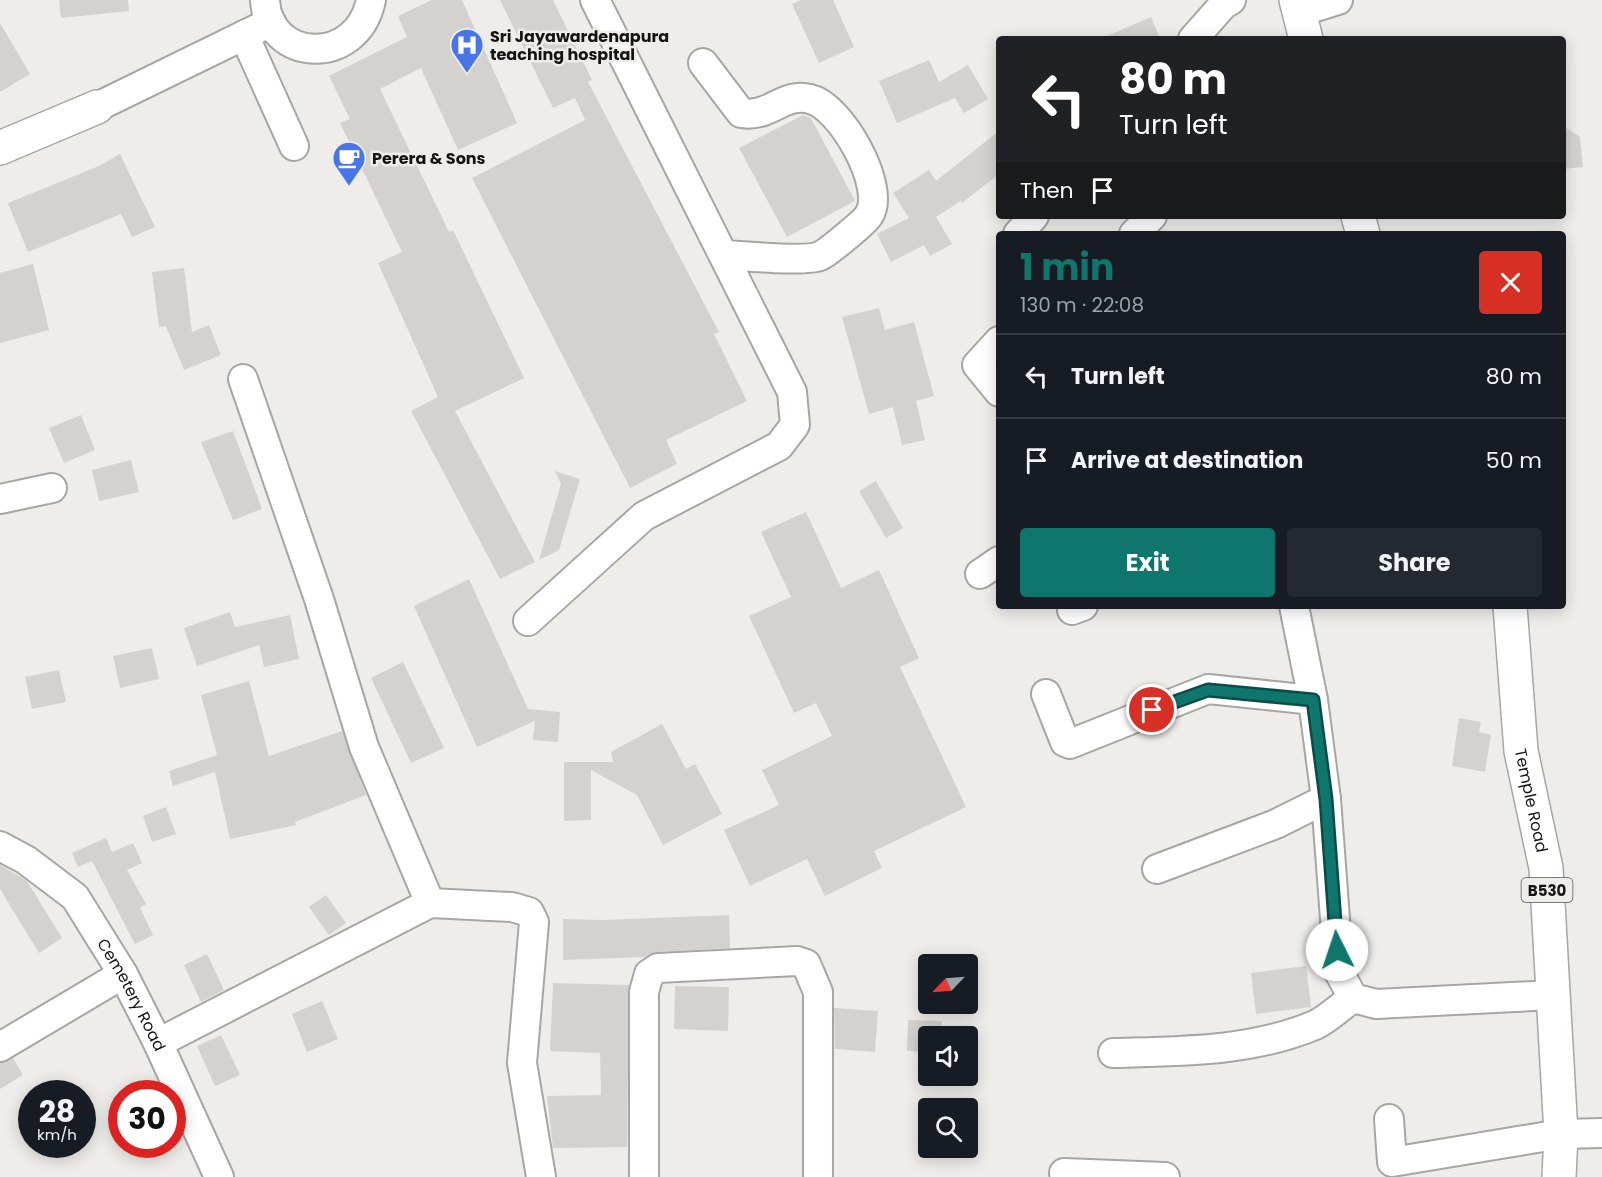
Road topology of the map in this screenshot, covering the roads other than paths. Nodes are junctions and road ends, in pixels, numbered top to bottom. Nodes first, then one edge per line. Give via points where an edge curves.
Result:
1 (371, 0) edge
2 (595, 0) edge
3 (1231, 0) edge
4 (1338, 0) edge
5 (268, 11) edge
6 (1301, 17) edge
7 (244, 35) junction
8 (1196, 36) edge
9 (703, 63) dead end
10 (97, 107) joint
11 (294, 146) dead end
12 (0, 148) edge
13 (1031, 219) edge
14 (1149, 219) edge
15 (1021, 231) edge
16 (1137, 231) edge
17 (725, 255) junction
18 (996, 344) edge
19 (243, 379) dead end
20 (996, 388) edge
21 (52, 488) dead end
22 (0, 499) edge
23 (1295, 609) edge
24 (1510, 609) edge
25 (528, 621) dead end
26 (1046, 694) dead end
27 (1313, 700) junction
28 (1326, 799) junction
29 (0, 846) edge
30 (1157, 869) dead end
31 (430, 903) junction
32 (123, 974) junction
33 (1553, 995) junction
34 (1353, 998) junction
35 (158, 1043) junction
36 (0, 1047) edge
37 (1113, 1053) dead end
38 (1389, 1119) dead end
39 (1602, 1133) edge
40 (1561, 1134) junction
41 (1064, 1173) dead end
42 (219, 1177) edge
43 (541, 1177) edge
44 (644, 1177) edge
45 (818, 1177) edge
46 (1165, 1177) edge
47 (1559, 1177) edge

1 - 5 street via 359,31 346,42 313,50 282,35
2 - 17 street
3 - 8 street
4 - 6 street
5 - 7 street
7 - 10 street
7 - 11 street
9 - 17 street via 741,113 756,115 790,98 811,99 836,115 859,152 874,194 870,215 820,256
10 - 12 main road
13 - 15 street
14 - 16 street
17 - 25 street via 792,392 795,425 779,446 644,516
18 - 20 street via 977,365
19 - 31 street via 319,599 364,747
21 - 22 street
23 - 27 street
24 - 33 main road, Temple Road / B530 via 1521,751 1546,868
26 - 27 street via 1065,742 1070,744 1208,690
27 - 28 street
28 - 30 street via 1276,824
28 - 34 street via 1339,972
29 - 32 street, Cemetery Road via 26,860 75,897
31 - 35 street
31 - 43 street via 512,907 529,912 534,922 522,1063
32 - 35 street, Cemetery Road
32 - 36 street
33 - 34 street via 1376,1004
33 - 40 main road, Temple Road / B530
34 - 37 street via 1317,1024 1268,1039 1211,1050
35 - 42 street, Cemetery Road
38 - 40 street via 1392,1162
39 - 40 street
40 - 47 main road, Temple Road / B530
41 - 46 street
44 - 45 street via 644,992 649,974 658,968 797,961 806,964 818,992

